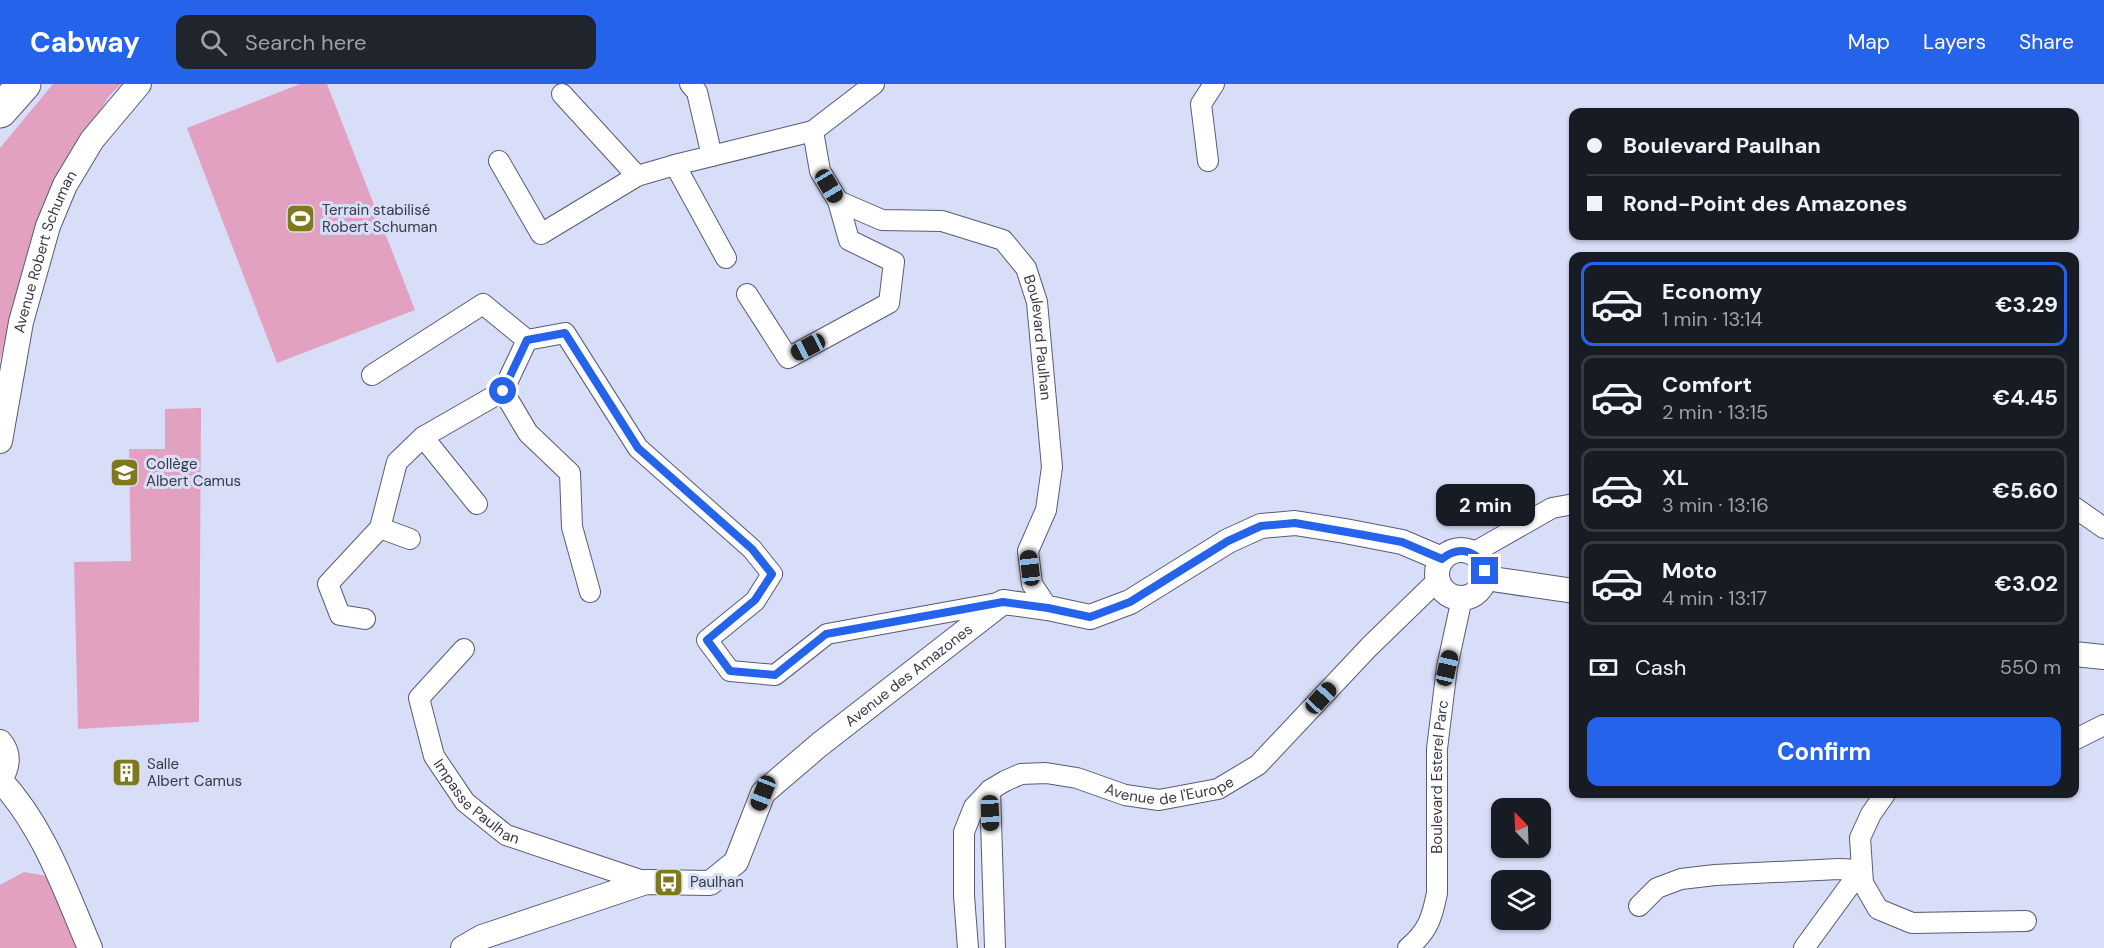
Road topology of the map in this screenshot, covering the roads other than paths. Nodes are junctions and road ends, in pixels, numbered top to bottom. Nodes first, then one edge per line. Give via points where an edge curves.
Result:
1 (24, 84) edge
2 (139, 84) edge
3 (690, 84) edge
4 (874, 84) edge
5 (1214, 84) edge
6 (562, 94) dead end
7 (0, 111) edge
8 (813, 131) junction
9 (712, 156) junction
10 (499, 161) dead end
11 (1208, 161) dead end
12 (675, 165) junction
13 (637, 176) junction
14 (838, 201) junction
15 (726, 258) dead end
16 (747, 294) dead end
17 (527, 340) junction
18 (372, 375) dead end
19 (503, 391) junction
20 (423, 437) junction
21 (0, 441) edge
22 (477, 504) dead end
23 (1569, 505) edge
24 (2079, 510) edge
25 (380, 528) junction
26 (2104, 528) edge
27 (410, 539) dead end
28 (1473, 553) junction
29 (1440, 570) junction
30 (1485, 578) junction
31 (1569, 590) edge
32 (590, 592) dead end
33 (1462, 598) junction
34 (1003, 602) junction
35 (1048, 608) junction
36 (366, 619) dead end
37 (464, 649) dead end
38 (2079, 654) edge
39 (2104, 657) edge
40 (2104, 725) edge
41 (2079, 738) edge
42 (0, 742) edge
43 (0, 780) edge
44 (990, 790) junction
45 (1882, 798) edge
46 (1861, 870) junction
47 (646, 882) junction
48 (1639, 906) dead end
49 (2026, 921) dead end
50 (90, 948) edge
51 (463, 948) edge
52 (968, 948) edge
53 (995, 948) edge
54 (1408, 948) edge
55 (1804, 948) edge

1 - 7 highway
2 - 21 street, Avenue Robert Schuman via 92,140 65,185 48,226 21,322
3 - 9 street via 697,92
4 - 8 street
5 - 11 street via 1201,104
6 - 13 street
8 - 9 street
8 - 14 street via 820,171
9 - 12 street
10 - 13 street via 541,234
12 - 13 street
12 - 15 street
14 - 16 street via 849,240 894,262 889,303 788,358
14 - 35 street, Boulevard Paulhan via 882,220 942,220 1003,240 1026,268 1037,302 1052,467 1046,510 1028,551 1032,584
17 - 18 street via 483,304
17 - 19 street
17 - 34 street via 565,333 638,448 752,549 772,574 755,600 707,640 730,671 775,675 826,634
19 - 20 street
19 - 32 street via 528,433 570,473 572,527
20 - 22 street
20 - 25 street via 398,462
23 - 28 street via 1552,507
24 - 26 street
25 - 27 street
25 - 36 street via 328,584 340,615
28 - 29 street via 1454,551
28 - 30 street via 1483,564
29 - 33 street via 1447,593
29 - 35 street via 1402,542 1295,523 1261,526 1228,541 1130,602 1090,617
29 - 44 street, Avenue de l'Europe via 1258,765 1218,789 1159,800 1125,795 1077,778 1046,773 1021,774
30 - 31 street
30 - 33 street via 1477,592
33 - 54 street, Boulevard Esterel Parc via 1447,668 1437,749 1437,893 1424,932
34 - 35 street
34 - 47 street, Avenue des Amazones via 763,793 736,862 728,869 710,883
37 - 47 street, Impasse Paulhan via 419,698 434,756 465,802 506,835
38 - 39 street
40 - 41 street
42 - 43 street via 7,764
43 - 50 street via 22,804 42,838
44 - 52 street, Avenue de l'Europe via 974,807 964,832
44 - 53 street
45 - 46 street via 1860,838
46 - 48 street via 1681,879 1658,888
46 - 49 street via 1863,883 1878,909 1912,924
46 - 55 street
47 - 51 street, Avenue des Amazones

